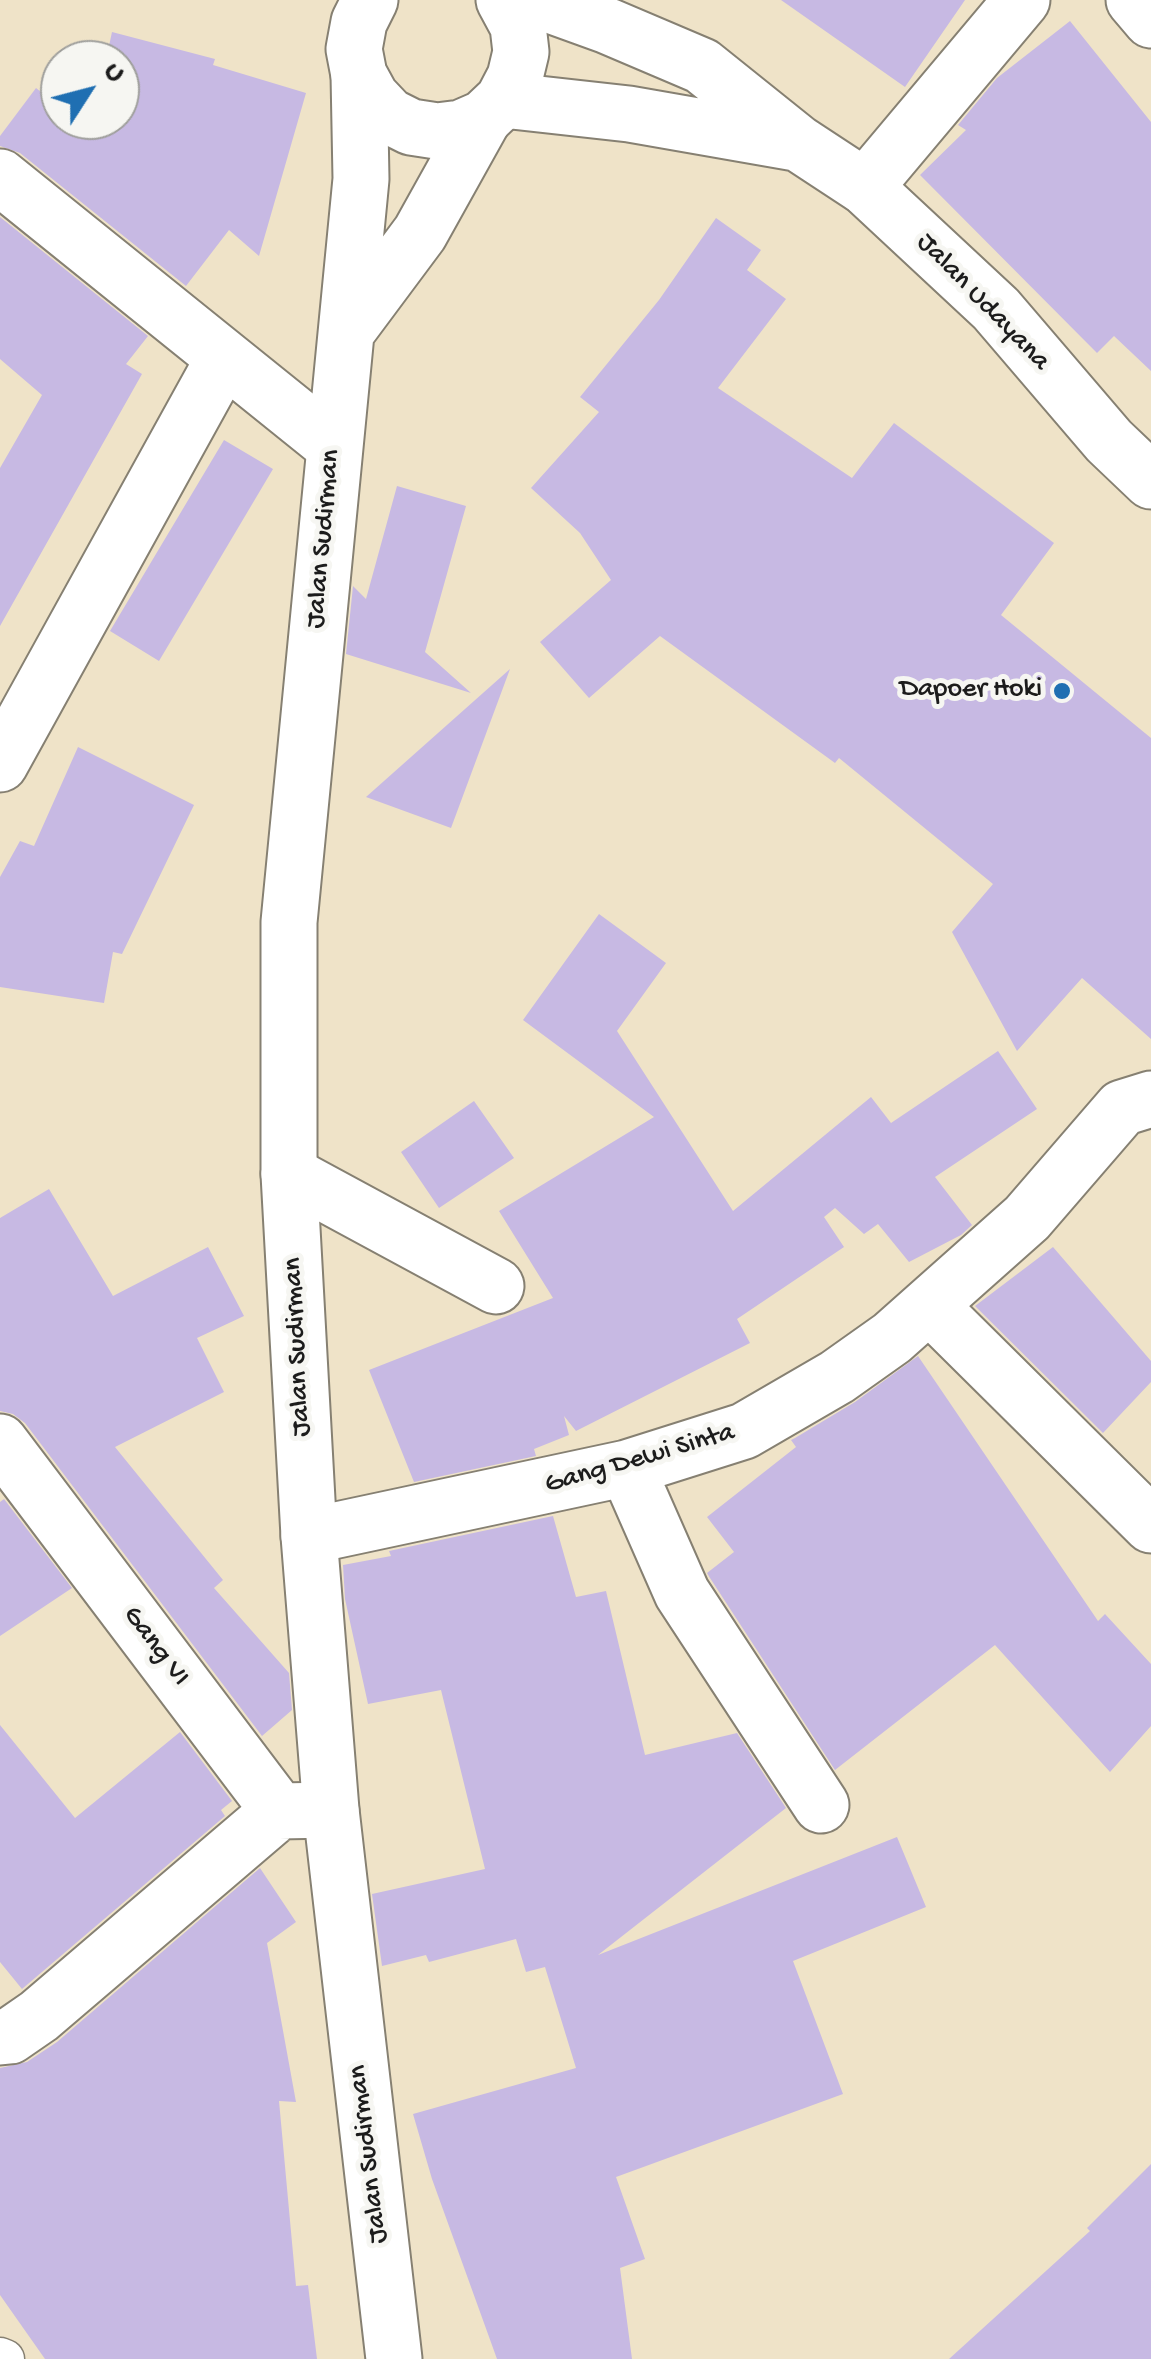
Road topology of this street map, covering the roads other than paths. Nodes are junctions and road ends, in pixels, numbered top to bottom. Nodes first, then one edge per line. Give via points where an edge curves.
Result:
1 (370, 0) edge
2 (504, 0) edge
3 (536, 0) edge
4 (1022, 0) edge
5 (1134, 0) edge
6 (1151, 20) edge
7 (359, 75) junction
8 (493, 109) junction
9 (798, 143) junction
10 (0, 176) edge
11 (865, 187) junction
12 (346, 334) junction
13 (223, 360) junction
14 (334, 446) junction
15 (1151, 480) edge
16 (0, 764) edge
17 (1151, 1099) edge
18 (289, 1174) junction
19 (496, 1286) dead end
20 (930, 1306) junction
21 (5, 1461) edge
22 (627, 1468) junction
23 (1151, 1525) edge
24 (310, 1536) junction
25 (821, 1805) dead end
26 (305, 1810) junction
27 (0, 2037) edge
28 (394, 2359) edge

1 - 7 street, Jalan Sudirman via 354,49
2 - 8 street via 518,26 521,52 516,77
3 - 9 street, Jalan Udayana via 702,66
4 - 11 street
5 - 6 street
7 - 8 street, Jalan Udayana via 388,116 411,127 461,128
7 - 12 street, Jalan Sudirman via 361,179
8 - 9 street, Jalan Udayana via 558,104
8 - 12 street via 420,233
9 - 11 street, Jalan Udayana
10 - 13 street
11 - 15 street, Jalan Udayana via 996,310
12 - 14 street, Jalan Sudirman
13 - 14 street
13 - 16 street
14 - 18 street, Jalan Sudirman via 289,922
17 - 20 street, Gang Dewi Sinta via 1122,1108 1028,1218
18 - 19 street
18 - 24 street, Jalan Sudirman
20 - 22 street, Gang Dewi Sinta via 837,1378 744,1431
20 - 23 street
21 - 26 street, Gang VI
22 - 24 street, Gang Dewi Sinta
22 - 25 street via 682,1593
24 - 26 street, Jalan Sudirman
26 - 27 street via 39,2016
26 - 28 street, Jalan Sudirman

